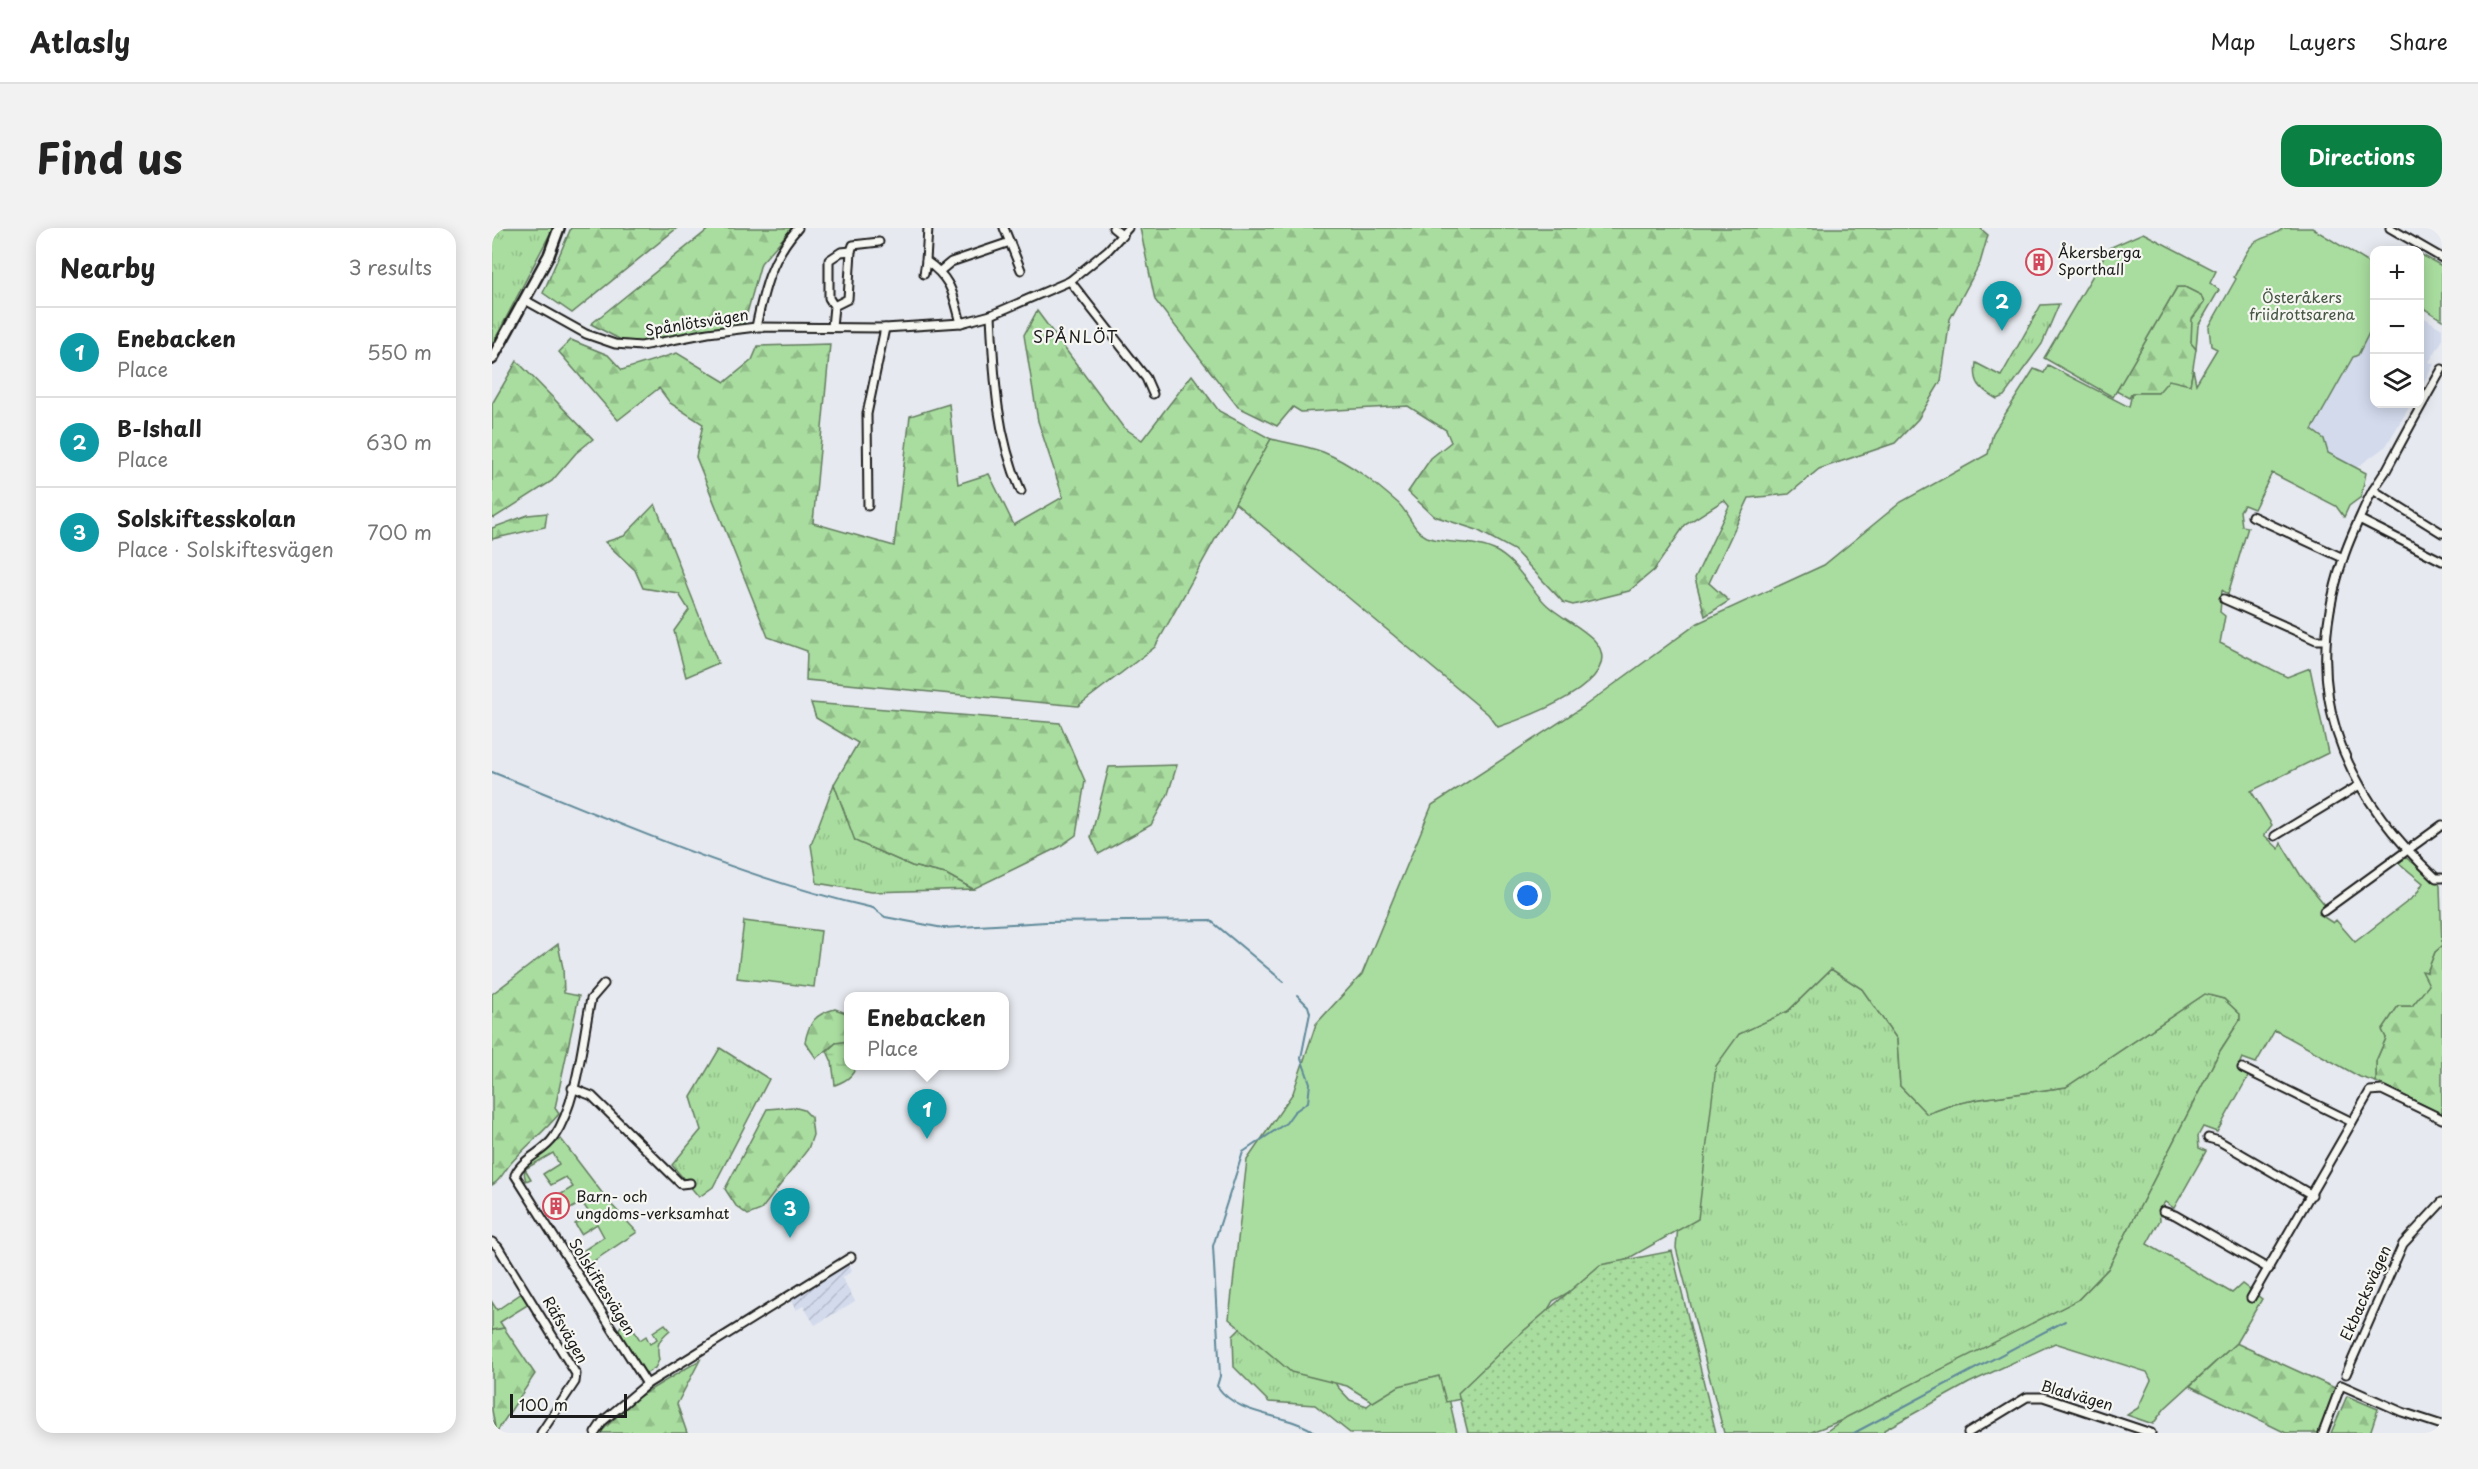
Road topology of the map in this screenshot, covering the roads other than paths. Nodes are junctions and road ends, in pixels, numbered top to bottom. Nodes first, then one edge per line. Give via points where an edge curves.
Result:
1 (560, 228) edge
2 (798, 228) edge
3 (927, 228) edge
4 (1004, 228) edge
5 (1113, 228) edge
6 (1128, 228) edge
7 (2390, 228) edge
8 (1123, 236) junction
9 (879, 242) dead end
10 (1010, 242) junction
11 (851, 251) junction
12 (2442, 258) edge
13 (926, 261) junction
14 (1021, 270) dead end
15 (940, 271) junction
16 (924, 274) dead end
17 (1070, 282) junction
18 (525, 300) junction
19 (834, 306) junction
20 (991, 315) junction
21 (961, 322) junction
22 (756, 327) junction
23 (832, 327) junction
24 (885, 328) junction
25 (492, 359) edge
26 (2442, 369) edge
27 (1153, 394) dead end
28 (1021, 490) dead end
29 (2373, 490) junction
30 (868, 506) dead end
31 (2252, 516) dead end
32 (2361, 520) junction
33 (2442, 533) edge
34 (2343, 558) junction
35 (2442, 561) edge
36 (2224, 599) dead end
37 (2325, 640) junction
38 (2358, 786) junction
39 (2442, 825) edge
40 (2275, 836) dead end
41 (2407, 851) junction
42 (2441, 878) edge
43 (2324, 911) dead end
44 (604, 984) dead end
45 (2242, 1068) dead end
46 (572, 1088) junction
47 (2442, 1119) edge
48 (2352, 1122) junction
49 (2208, 1138) dead end
50 (690, 1184) dead end
51 (2312, 1194) junction
52 (2442, 1202) edge
53 (2163, 1211) dead end
54 (492, 1242) edge
55 (851, 1257) dead end
56 (2269, 1269) junction
57 (2252, 1299) dead end
58 (2346, 1374) dead end
59 (647, 1384) junction
60 (2442, 1425) edge
61 (541, 1433) edge
62 (595, 1433) edge
63 (1968, 1433) edge
64 (2151, 1433) edge
65 (2323, 1433) edge

1 - 18 street
2 - 22 street via 771,265
3 - 13 street
4 - 10 street
5 - 8 street
6 - 8 street, Spånlötsvägen
7 - 12 street
8 - 17 street, Spånlötsvägen
9 - 11 street via 853,245
10 - 14 street
10 - 15 street via 951,262
11 - 19 street via 848,299
11 - 19 street via 829,260 829,298
13 - 15 street
13 - 16 street
15 - 21 street via 950,282
17 - 20 street, Spånlötsvägen
17 - 27 street via 1146,378
18 - 22 street, Spånlötsvägen via 586,334 615,344 641,346
18 - 25 street
19 - 23 street
20 - 21 street, Spånlötsvägen
20 - 28 street via 994,391 1007,459
21 - 24 street, Spånlötsvägen
22 - 23 street, Spånlötsvägen
23 - 24 street, Spånlötsvägen
24 - 30 street via 867,414
26 - 29 street
29 - 32 street
29 - 33 street
31 - 34 street
32 - 34 street
32 - 35 street
34 - 37 street
36 - 37 street via 2316,640
37 - 38 street via 2329,707
38 - 40 street
38 - 41 street
39 - 41 street
41 - 42 street via 2436,878
41 - 43 street
44 - 46 street, Solskiftesvägen via 591,999
45 - 48 street
46 - 50 street via 592,1096 681,1184
46 - 59 street, Solskiftesvägen via 566,1118 552,1141 519,1165 515,1175
47 - 48 street via 2382,1090 2370,1091
48 - 51 street
49 - 51 street
51 - 56 street
52 - 58 street, Ekbacksvägen via 2403,1244
53 - 56 street
54 - 61 street, Räfsvägen via 576,1374 575,1382
55 - 59 street
56 - 57 street
59 - 62 street via 603,1421
60 - 65 street via 2341,1384
63 - 64 street, Bladvägen via 2027,1397 2043,1397

